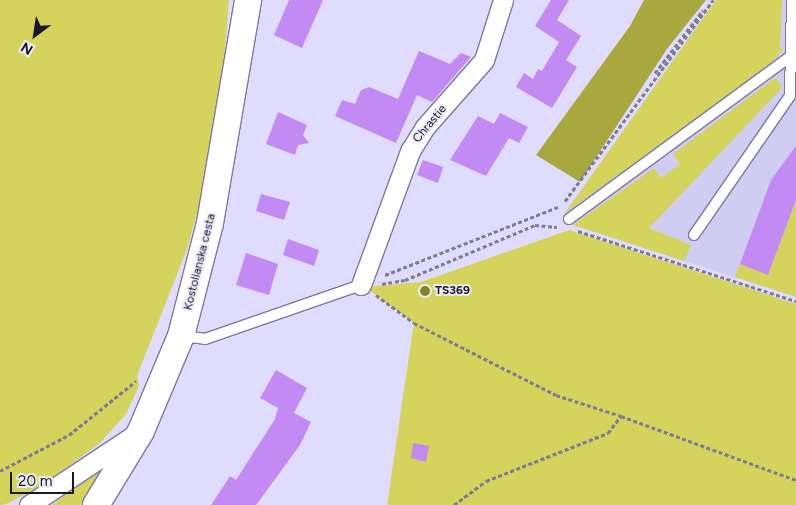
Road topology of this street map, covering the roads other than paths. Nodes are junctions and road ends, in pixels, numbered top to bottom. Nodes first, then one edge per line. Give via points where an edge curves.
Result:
1 (248, 0) edge
2 (502, 0) edge
3 (792, 0) edge
4 (790, 56) junction
5 (569, 224) road end
6 (694, 235) dead end
7 (363, 286) joint
8 (181, 336) junction
9 (142, 431) junction
10 (29, 505) edge
11 (96, 505) edge

1 - 8 street, Kostolianska cesta via 210,223
2 - 7 street, Chrastie via 484,60 425,127 410,150
3 - 4 lane
4 - 5 lane
4 - 6 lane via 790,96
7 - 8 lane via 205,339
8 - 9 street, Kostolianska cesta
9 - 10 street
9 - 11 street, Kostolianska cesta

